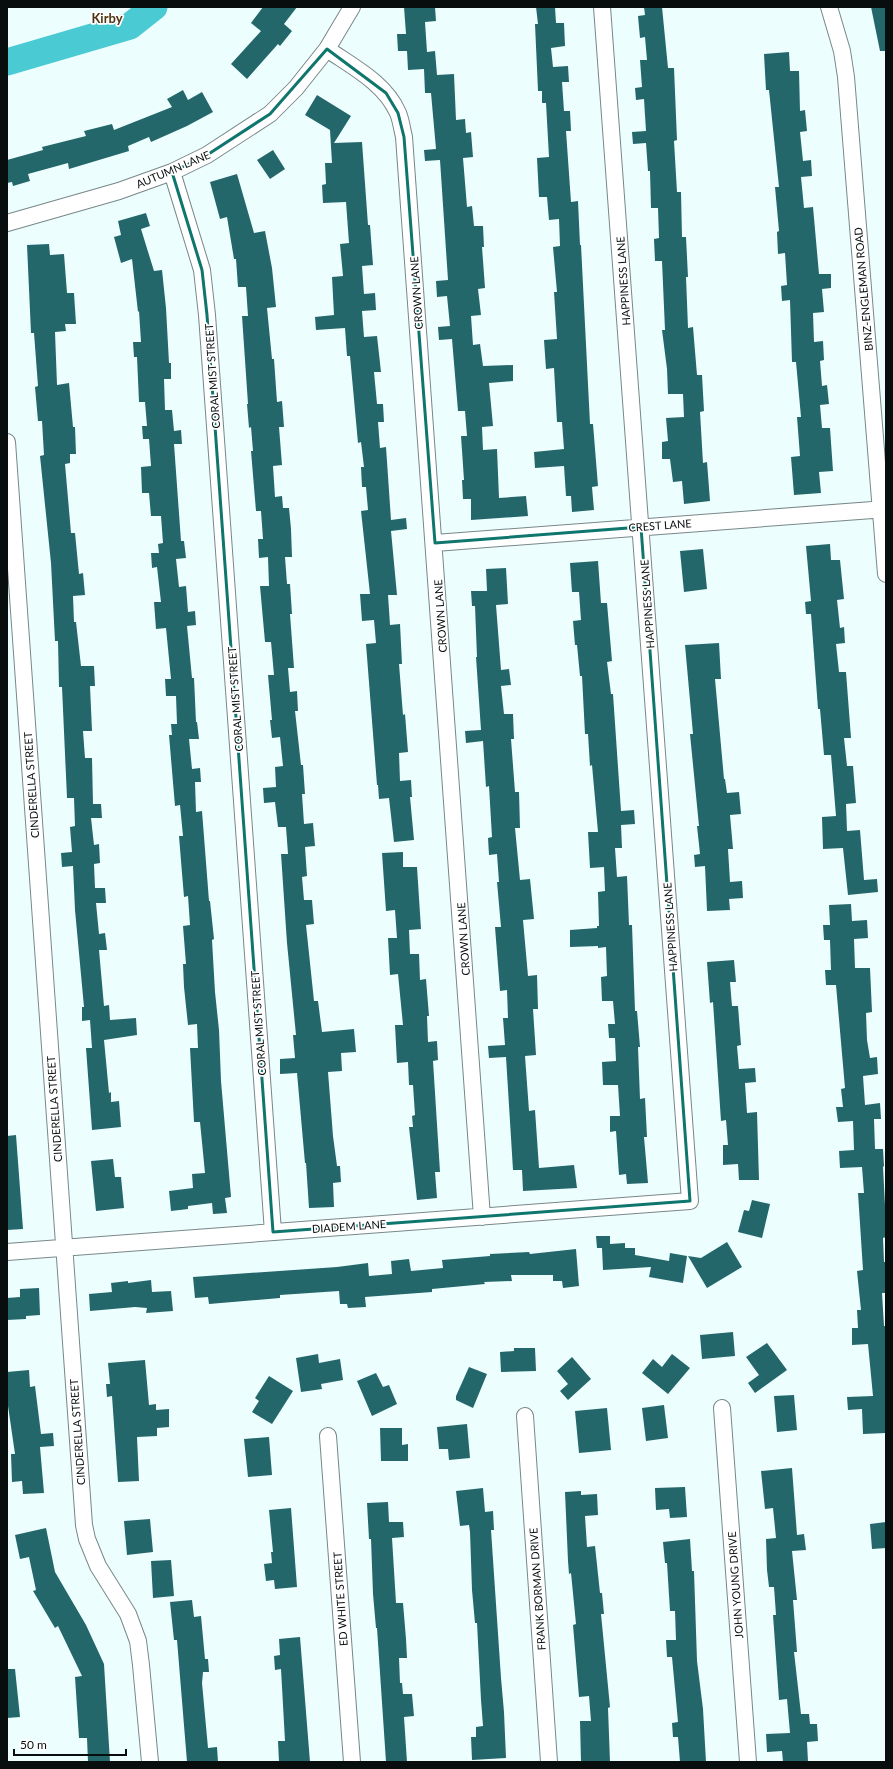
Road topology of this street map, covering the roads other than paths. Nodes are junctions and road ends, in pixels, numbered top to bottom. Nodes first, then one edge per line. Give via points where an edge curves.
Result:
1 (352, 7) edge
2 (602, 7) edge
3 (828, 7) edge
4 (327, 49) junction
5 (172, 172) junction
6 (7, 223) edge
7 (7, 442) edge
8 (884, 509) edge
9 (641, 527) junction
10 (435, 542) junction
11 (886, 574) edge
12 (690, 1201) joint
13 (482, 1217) junction
14 (273, 1232) junction
15 (64, 1247) junction
16 (7, 1252) edge
17 (722, 1408) dead end
18 (525, 1416) dead end
19 (328, 1436) dead end
20 (150, 1762) edge
21 (352, 1762) edge
22 (550, 1762) edge
23 (748, 1762) edge

1 - 4 street, AUTUMN LANE
2 - 9 street, HAPPINESS LANE
3 - 8 street, BINZ-ENGLEMAN ROAD via 836,25 846,77
4 - 5 street, AUTUMN LANE via 296,88 270,114 207,156
4 - 10 street, CROWN LANE via 370,78 386,93 398,113 404,137
5 - 6 street, AUTUMN LANE via 119,192
5 - 14 street, CORAL MIST STREET via 202,270 208,315
7 - 15 street, CINDERELLA STREET
8 - 9 street, CREST LANE
8 - 11 street, BINZ-ENGLEMAN ROAD
9 - 10 street, CREST LANE
9 - 12 street, HAPPINESS LANE
10 - 13 street, CROWN LANE
12 - 13 street, DIADEM LANE
13 - 14 street, DIADEM LANE
14 - 15 street, DIADEM LANE
15 - 16 street, DIADEM LANE
15 - 20 street, CINDERELLA STREET via 84,1525 98,1566 128,1614 138,1641
17 - 23 street, JOHN YOUNG DRIVE
18 - 22 street, FRANK BORMAN DRIVE
19 - 21 street, ED WHITE STREET

